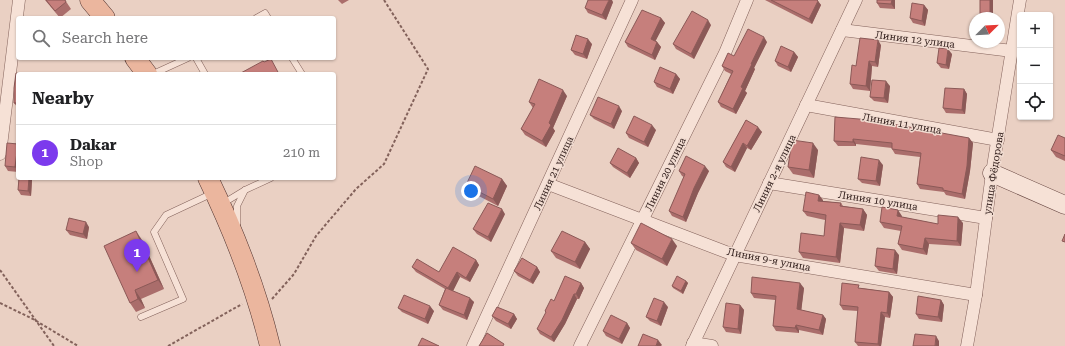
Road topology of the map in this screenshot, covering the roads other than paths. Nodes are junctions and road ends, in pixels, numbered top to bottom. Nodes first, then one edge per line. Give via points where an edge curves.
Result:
1 (18, 0) edge
2 (90, 0) edge
3 (632, 0) edge
4 (747, 0) edge
5 (856, 0) edge
6 (1020, 0) edge
7 (16, 16) edge
8 (103, 16) edge
9 (259, 16) edge
10 (267, 16) edge
11 (16, 17) edge
12 (842, 30) junction
13 (1012, 51) junction
14 (136, 60) edge
15 (184, 60) edge
16 (197, 60) edge
17 (293, 60) edge
18 (146, 72) edge
19 (157, 72) edge
20 (204, 72) edge
21 (301, 72) edge
22 (806, 105) junction
23 (998, 140) junction
24 (0, 154) edge
25 (992, 173) junction
26 (265, 180) edge
27 (769, 183) junction
28 (548, 184) junction
29 (245, 190) junction
30 (214, 192) edge
31 (1065, 206) edge
32 (986, 218) junction
33 (642, 221) junction
34 (734, 255) junction
35 (976, 295) junction
36 (254, 299) junction
37 (141, 317) dead end
38 (692, 345) edge
39 (270, 346) edge
40 (474, 346) edge
41 (580, 346) edge
42 (712, 346) edge
43 (967, 346) edge

1 - 7 street
2 - 8 main road
3 - 28 street, Линия 21 улица
4 - 33 street, Линия 20 улица via 725,53
5 - 12 street, Линия 2-я улица
6 - 13 street, улица Фёдорова
9 - 10 lane via 265,12
11 - 24 street
12 - 13 street, Линия 12 улица
12 - 22 street, Линия 2-я улица
13 - 23 street, улица Фёдорова
14 - 18 main road
15 - 19 lane
16 - 20 lane
17 - 21 lane
22 - 23 street, Линия 11 улица
22 - 27 street, Линия 2-я улица
23 - 25 street, улица Фёдорова
25 - 31 street
25 - 32 street, улица Фёдорова
26 - 29 lane
27 - 32 street, Линия 10 улица
27 - 34 street, Линия 2-я улица
28 - 33 street, Линия 9-я улица
28 - 40 street, Линия 21 улица
29 - 30 lane
29 - 36 lane via 237,206 236,222 247,259
30 - 36 main road
30 - 37 lane via 166,215 154,232 183,299
32 - 35 street, улица Фёдорова
33 - 34 street, Линия 9-я улица
33 - 41 street, Линия 20 улица
34 - 35 street, Линия 9-я улица
34 - 38 street, Линия 2-я улица
35 - 43 street, улица Фёдорова
36 - 39 main road
38 - 42 street

